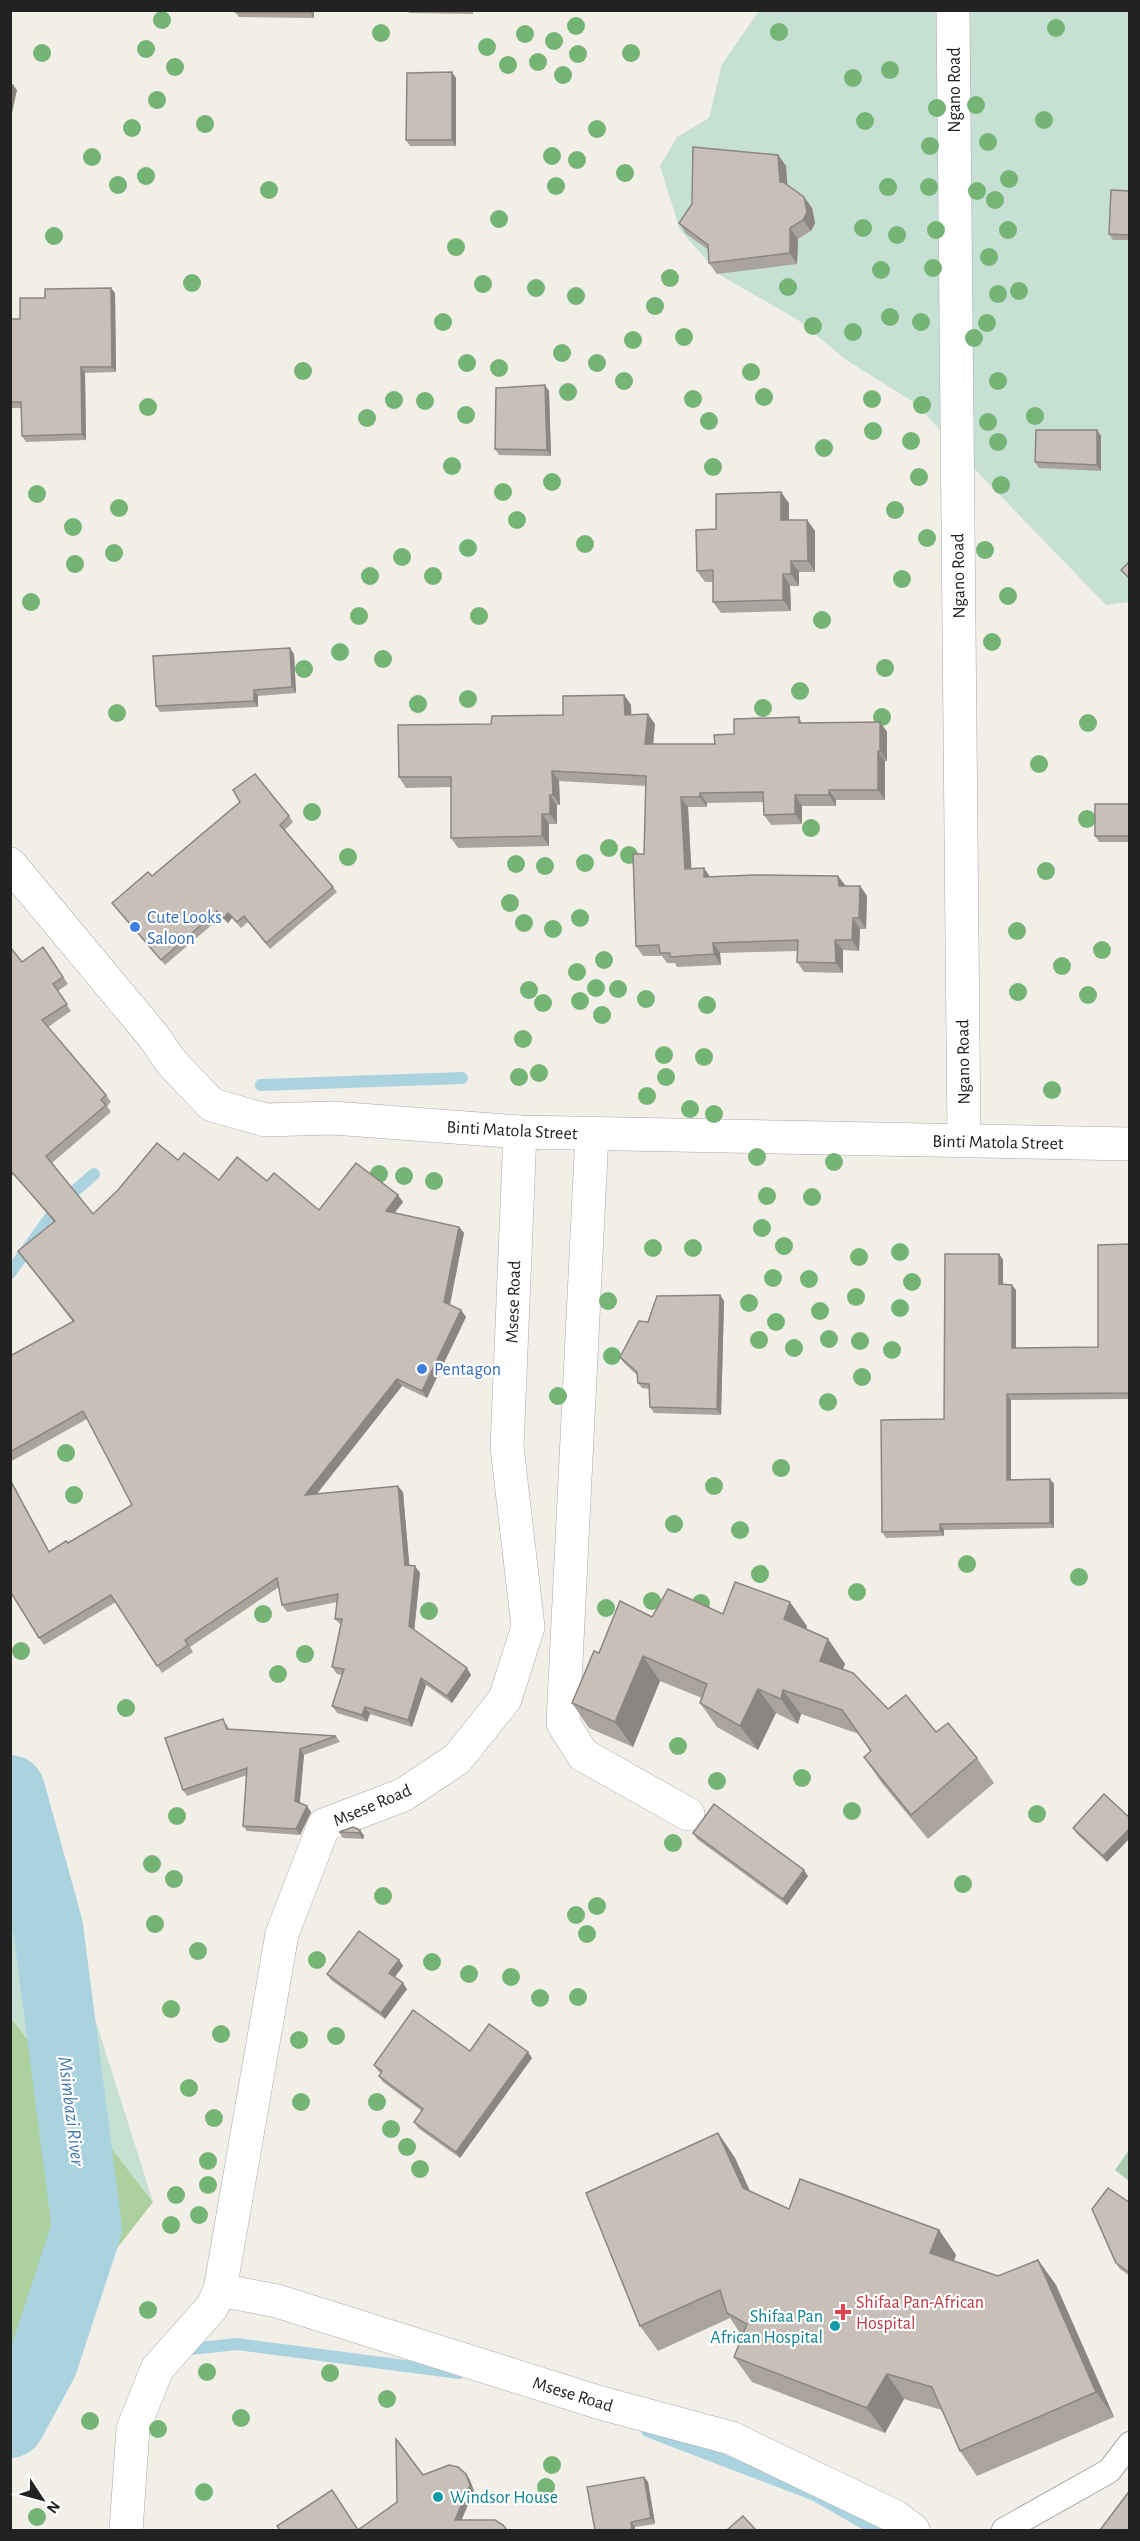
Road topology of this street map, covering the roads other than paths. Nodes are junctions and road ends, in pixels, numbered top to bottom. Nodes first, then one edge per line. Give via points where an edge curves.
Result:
1 (953, 10) edge
2 (10, 864) edge
3 (520, 1132) junction
4 (592, 1134) junction
5 (964, 1141) junction
6 (1130, 1144) edge
7 (688, 1814) dead end
8 (220, 2290) junction
9 (1130, 2444) edge
10 (126, 2530) edge
11 (912, 2530) edge
12 (1004, 2530) edge

1 - 5 street, Ngano Road
2 - 3 street, Binti Matola Street via 171,1062 212,1105 265,1120 333,1118
3 - 4 street, Binti Matola Street
3 - 8 street, Msese Road via 507,1446 528,1627 505,1699 457,1760 403,1795 324,1825 282,1934
4 - 5 street, Binti Matola Street
4 - 7 street via 563,1723 583,1755
5 - 6 street, Binti Matola Street
8 - 10 street, Msese Road via 212,2307 157,2369 133,2429
8 - 11 street, Msese Road via 277,2301 602,2403 731,2438 896,2517
9 - 12 lane via 1108,2471

